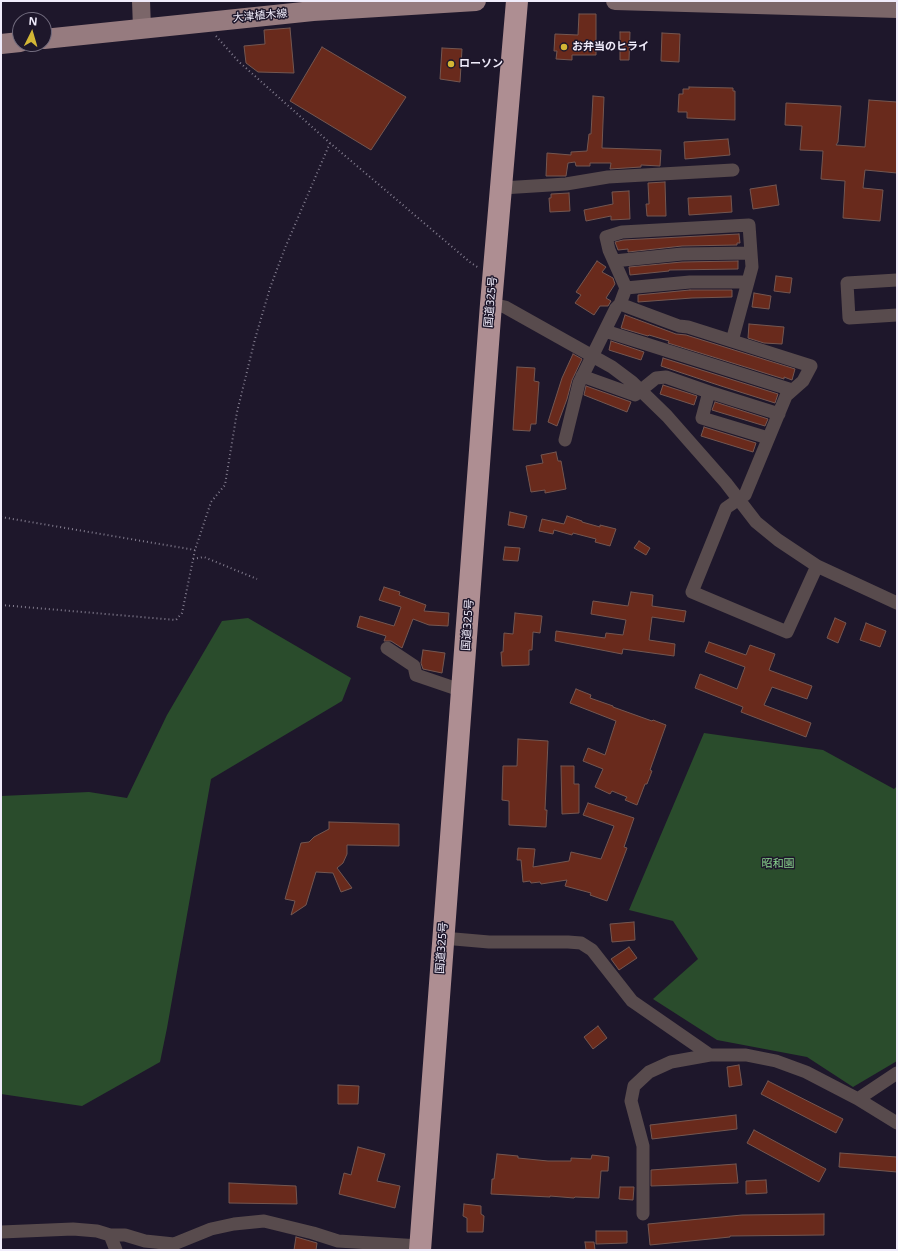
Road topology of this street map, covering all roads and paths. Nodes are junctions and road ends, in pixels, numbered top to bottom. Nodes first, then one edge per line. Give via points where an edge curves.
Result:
1 (141, 1) edge
2 (476, 1) edge
3 (517, 1) edge
4 (529, 1) edge
5 (615, 1) edge
6 (788, 3) edge
7 (897, 9) edge
8 (203, 22) junction
9 (142, 28) junction
10 (52, 38) edge
11 (12, 43) edge
12 (1, 44) edge
13 (330, 143) junction
14 (733, 170) dead end
15 (508, 188) junction
16 (751, 253) junction
17 (614, 261) junction
18 (480, 269) dead end
19 (897, 280) edge
20 (748, 282) junction
21 (626, 288) junction
22 (620, 304) junction
23 (498, 305) junction
24 (897, 315) edge
25 (604, 331) junction
26 (732, 341) junction
27 (592, 356) junction
28 (582, 376) junction
29 (640, 390) junction
30 (792, 390) junction
31 (709, 392) junction
32 (779, 414) junction
33 (768, 438) junction
34 (565, 440) dead end
35 (739, 499) junction
36 (1, 517) edge
37 (195, 550) junction
38 (193, 559) junction
39 (817, 566) junction
40 (257, 579) dead end
41 (897, 603) edge
42 (1, 605) edge
43 (387, 648) dead end
44 (463, 691) junction
45 (449, 939) junction
46 (710, 1055) junction
47 (897, 1073) edge
48 (858, 1098) junction
49 (897, 1123) edge
50 (643, 1214) dead end
51 (1, 1232) edge
52 (110, 1235) junction
53 (425, 1249) edge
54 (116, 1250) edge

1 - 9 street
2 - 8 main road, 大津植木線 via 313,11
3 - 15 highway, 国道325号
4 - 15 highway, 国道325号
5 - 6 street
6 - 7 street
8 - 9 main road, 大津植木線
8 - 13 path via 238,61
9 - 10 main road, 大津植木線
11 - 12 main road
13 - 18 path
13 - 37 path via 270,288 237,412 225,486 211,502
14 - 15 street via 608,177 566,184
15 - 23 highway, 国道325号
16 - 17 street via 682,254
16 - 17 street via 749,225 657,229 622,232 606,237
16 - 20 street via 752,267
17 - 21 street
19 - 24 street via 847,283 849,318
20 - 21 street via 690,282
20 - 26 street
21 - 22 street
22 - 25 street
22 - 26 street via 679,326
23 - 27 street
23 - 44 highway, 国道325号
23 - 45 highway, 国道325号 via 487,552
25 - 27 street
25 - 30 street
26 - 30 street via 811,366 803,380
27 - 28 street
27 - 29 street via 612,367
28 - 29 street via 635,395
28 - 34 street
29 - 31 street via 656,378 666,377
29 - 35 street via 667,416
30 - 32 street via 786,396
31 - 32 street
31 - 33 street via 702,418
32 - 33 street
33 - 35 street via 745,496
35 - 39 street via 756,522
35 - 39 street via 726,508 692,592 787,632
36 - 37 path
37 - 38 path
38 - 40 path via 204,557
38 - 42 path via 182,613 176,620
39 - 41 street
43 - 44 street via 414,666 416,674
44 - 45 highway, 国道325号
45 - 46 street via 581,943 592,950 632,1001
45 - 53 highway, 国道325号
46 - 48 street via 746,1055 776,1061 806,1072
46 - 50 street via 671,1062 649,1072 634,1086 631,1101 643,1146
47 - 48 street
48 - 49 street
51 - 52 street via 73,1229
52 - 53 street via 125,1235 145,1241 174,1244 211,1229 264,1221 338,1241
52 - 54 street

